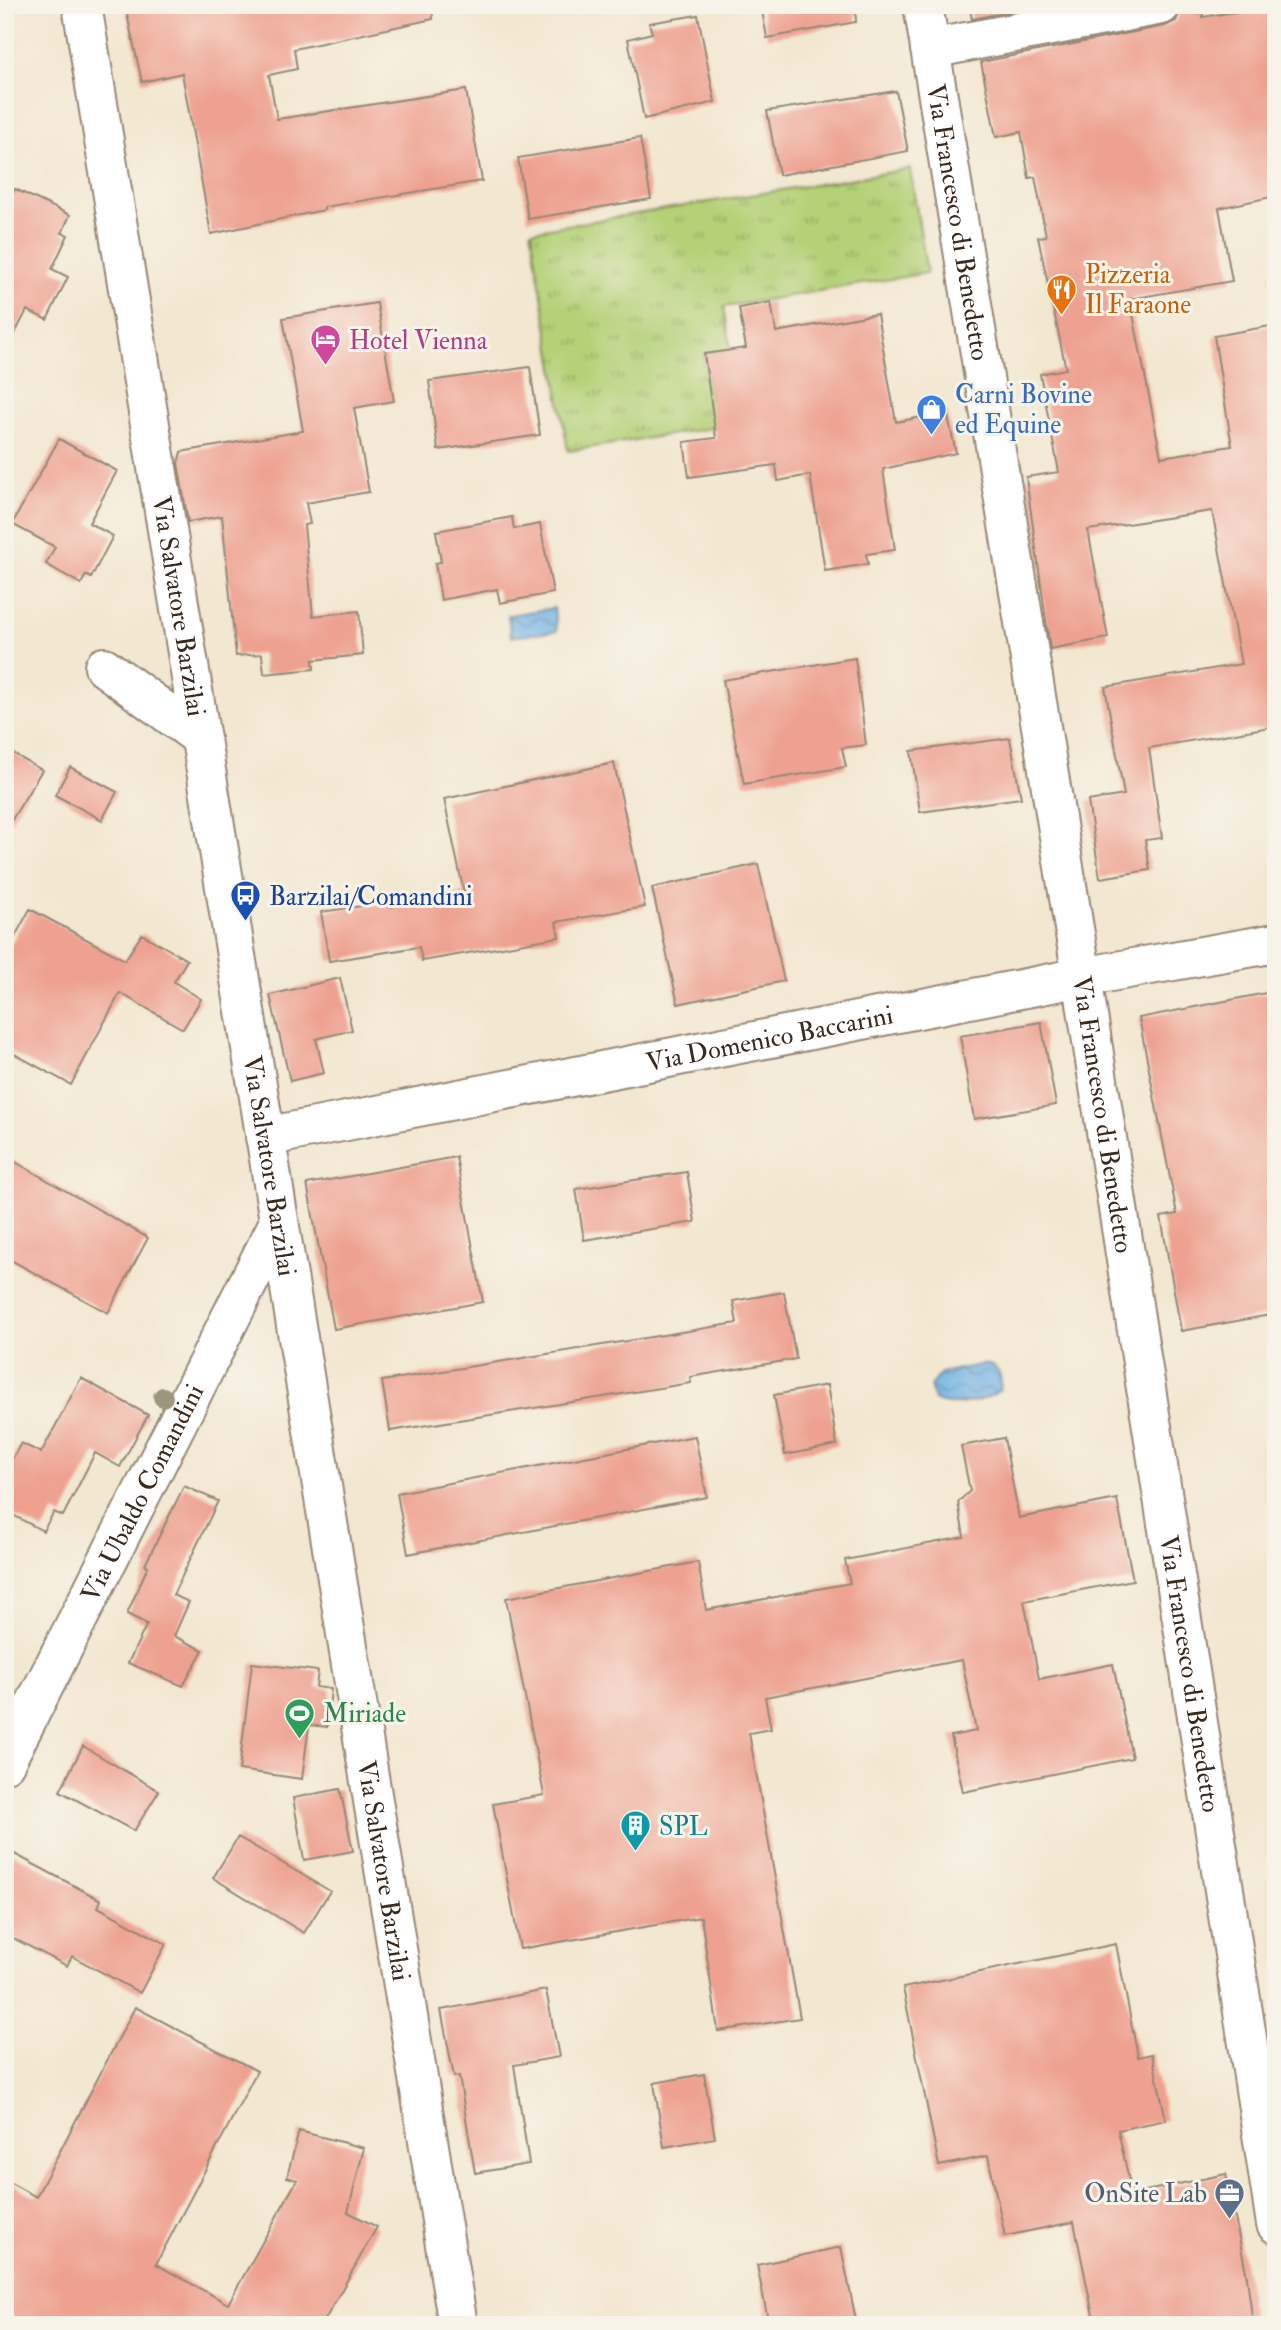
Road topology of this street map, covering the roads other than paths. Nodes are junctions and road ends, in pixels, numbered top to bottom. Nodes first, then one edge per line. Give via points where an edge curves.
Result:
1 (82, 5) edge
2 (923, 5) edge
3 (1161, 5) edge
4 (930, 49) junction
5 (104, 667) dead end
6 (200, 737) junction
7 (1276, 943) edge
8 (1082, 976) junction
9 (265, 1137) junction
10 (278, 1224) junction
11 (5, 1763) edge
12 (1276, 2224) edge
13 (458, 2325) edge

1 - 6 street, Via Salvatore Barzilai
2 - 4 street, Via Francesco di Benedetto
3 - 4 street
4 - 8 street, Via Francesco di Benedetto
5 - 6 street
6 - 9 street, Via Salvatore Barzilai
7 - 8 street, Via Domenico Baccarini
8 - 9 street, Via Domenico Baccarini
8 - 12 street, Via Francesco di Benedetto
9 - 10 street, Via Salvatore Barzilai
10 - 11 street, Via Ubaldo Comandini
10 - 13 street, Via Salvatore Barzilai

